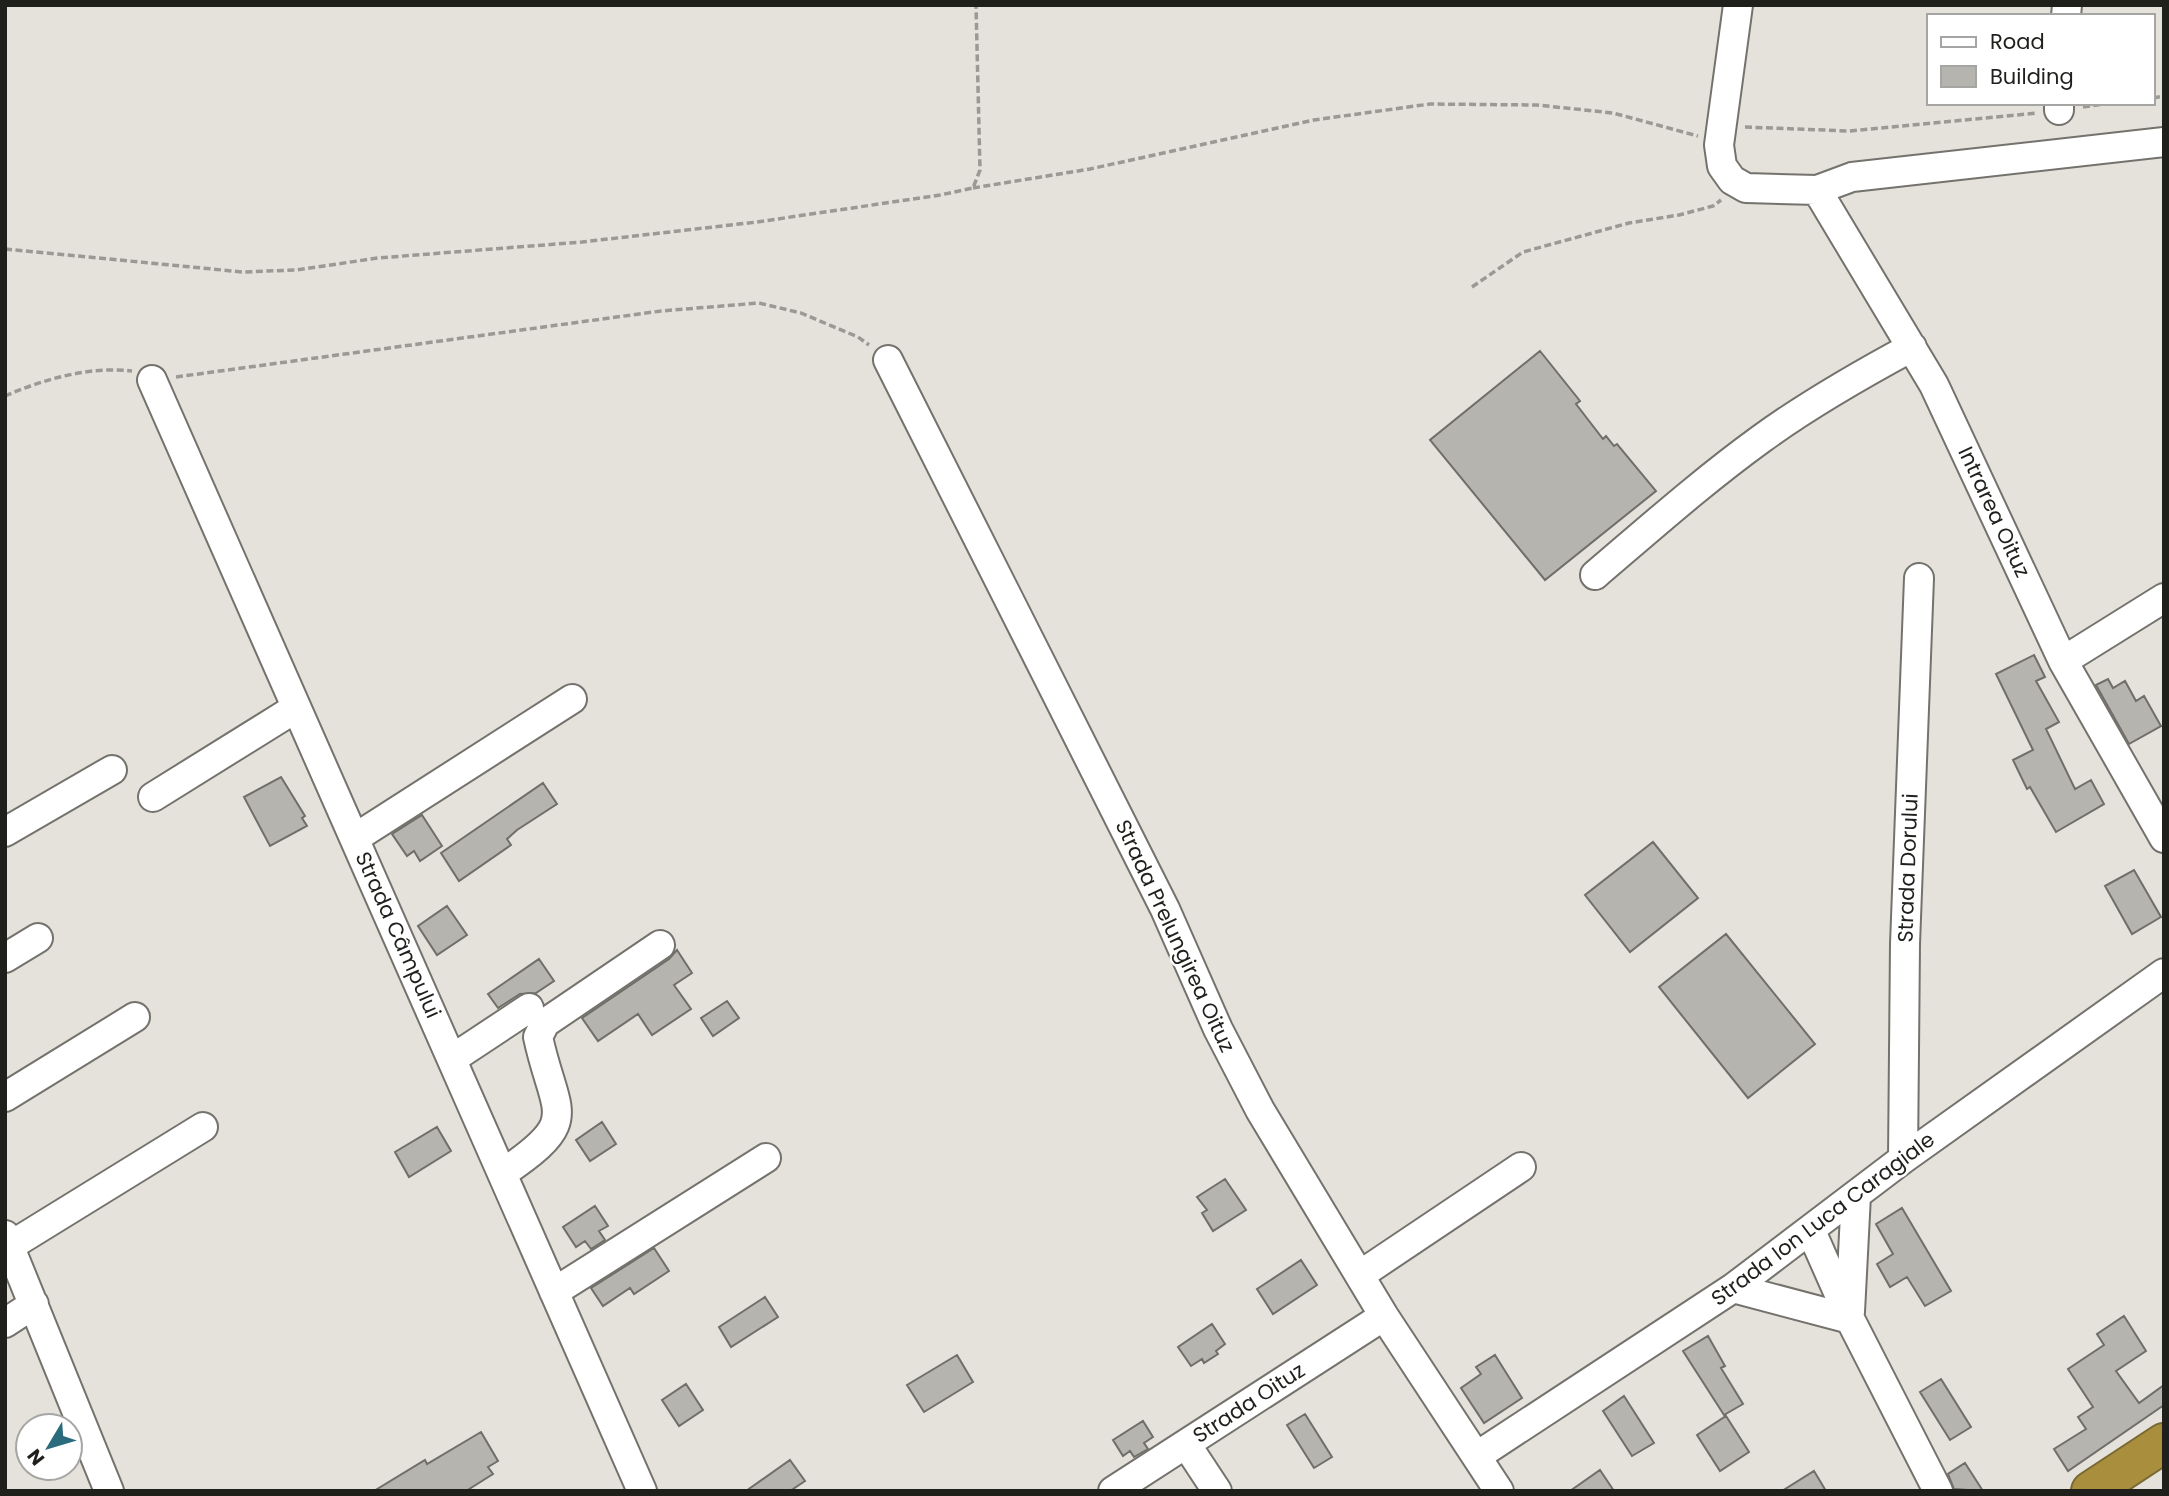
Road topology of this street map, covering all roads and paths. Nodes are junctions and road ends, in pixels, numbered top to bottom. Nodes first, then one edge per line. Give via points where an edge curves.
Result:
1 (976, 5) edge
2 (1738, 5) edge
3 (2086, 105) edge
4 (2059, 107) edge
5 (1720, 137) junction
6 (2164, 142) edge
7 (1732, 180) junction
8 (973, 188) junction
9 (1817, 191) junction
10 (5, 249) edge
11 (1472, 287) dead end
12 (1912, 347) junction
13 (888, 360) joint
14 (152, 380) junction
15 (5, 396) edge
16 (1595, 575) dead end
17 (1919, 578) dead end
18 (2164, 598) edge
19 (2063, 661) junction
20 (572, 699) dead end
21 (296, 708) junction
22 (112, 770) dead end
23 (153, 797) dead end
24 (5, 832) edge
25 (355, 838) junction
26 (2164, 838) edge
27 (38, 938) dead end
28 (660, 945) dead end
29 (5, 958) edge
30 (2164, 973) edge
31 (529, 1008) dead end
32 (135, 1017) dead end
33 (452, 1059) junction
34 (5, 1097) edge
35 (203, 1127) dead end
36 (766, 1158) dead end
37 (1903, 1159) junction
38 (1521, 1167) dead end
39 (503, 1173) junction
40 (1856, 1195) junction
41 (1811, 1231) junction
42 (8, 1240) edge
43 (1360, 1275) junction
44 (1733, 1289) junction
45 (554, 1292) junction
46 (34, 1304) junction
47 (1384, 1316) junction
48 (1850, 1319) junction
49 (5, 1323) edge
50 (2164, 1443) edge
51 (1186, 1444) junction
52 (1478, 1456) junction
53 (2164, 1464) edge
54 (109, 1491) edge
55 (642, 1491) edge
56 (1113, 1491) edge
57 (1217, 1491) edge
58 (1499, 1491) edge
59 (1938, 1491) edge
60 (2091, 1491) edge
61 (2124, 1491) edge

1 - 8 path via 980,170
2 - 5 street
3 - 4 path
4 - 5 path via 1849,131
5 - 7 street via 1722,166
5 - 8 path via 1613,113 1537,105 1430,104 1314,120 1090,169
6 - 9 street via 1852,177
7 - 9 street via 1746,188
7 - 11 path via 1724,197 1713,206 1523,252
8 - 10 path via 757,222 378,258 296,271 243,272
9 - 12 street, Intrarea Oituz
12 - 16 street via 1762,438
12 - 19 street, Intrarea Oituz via 1953,423
13 - 14 path via 858,337 801,313 759,303 661,311
13 - 43 street, Strada Prelungirea Oituz via 1159,897 1218,1029 1274,1134
14 - 15 path via 131,371 89,371
14 - 21 street, Strada Câmpului
17 - 37 street, Strada Dorului
18 - 19 street
19 - 26 street, Intrarea Oituz
20 - 25 street
21 - 23 street
21 - 25 street, Strada Câmpului
22 - 24 street
25 - 33 street, Strada Câmpului
27 - 29 street
28 - 39 street via 545,1023 538,1037 559,1115 549,1137
30 - 37 street, Strada Ion Luca Caragiale
31 - 33 street
32 - 34 street
33 - 39 street, Strada Câmpului
35 - 42 street
36 - 45 street
37 - 40 street, Strada Ion Luca Caragiale
38 - 43 street
39 - 45 street, Strada Câmpului
40 - 41 street, Strada Ion Luca Caragiale
40 - 48 street
41 - 44 street, Strada Ion Luca Caragiale
41 - 48 street
42 - 46 street
43 - 47 street, Strada Prelungirea Oituz
44 - 48 street
44 - 52 street, Strada Ion Luca Caragiale
45 - 55 street, Strada Câmpului
46 - 49 street
46 - 54 street
47 - 51 street, Strada Oituz
47 - 52 street, Strada Prelungirea Oituz
48 - 59 street
50 - 60 highway
51 - 56 street, Strada Oituz
51 - 57 street
52 - 58 street, Strada Prelungirea Oituz
53 - 61 highway

